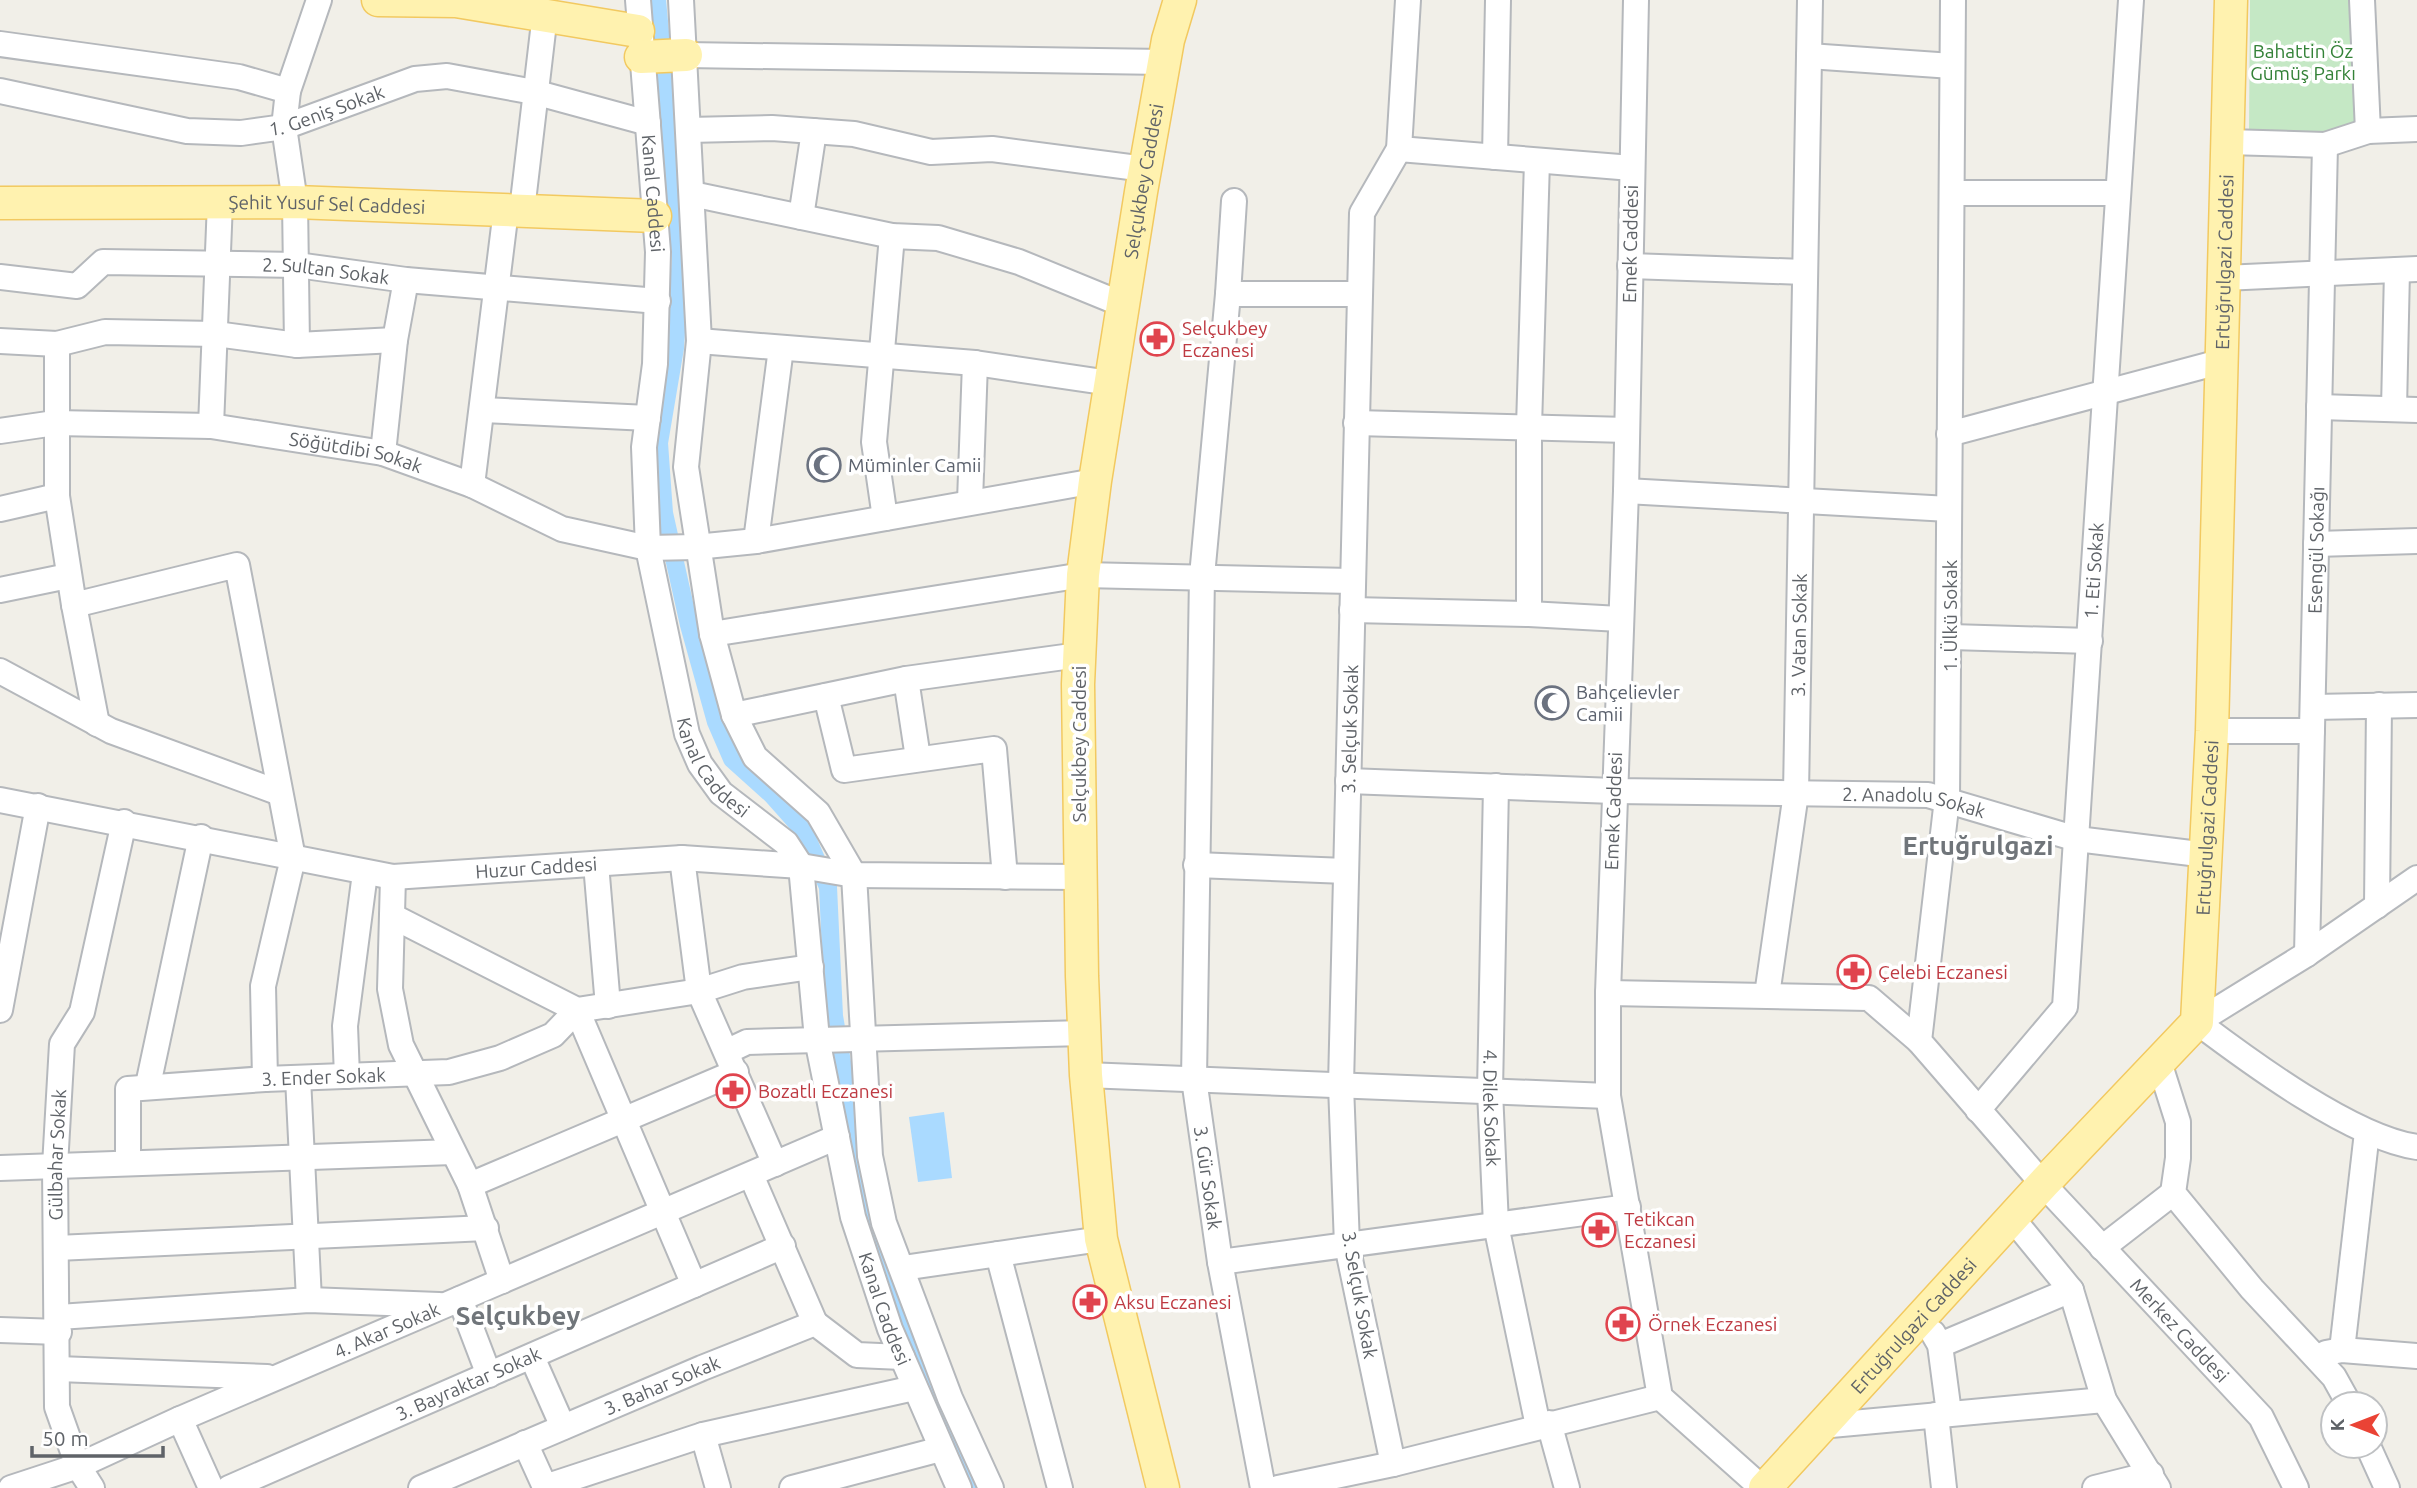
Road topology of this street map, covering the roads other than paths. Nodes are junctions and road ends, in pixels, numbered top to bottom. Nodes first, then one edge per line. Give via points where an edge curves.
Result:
1 (319, 0) edge
2 (378, 0) edge
3 (638, 0) edge
4 (681, 0) edge
5 (1180, 0) edge
6 (1408, 0) edge
7 (1498, 0) edge
8 (1636, 0) edge
9 (1810, 0) edge
10 (1953, 0) edge
11 (2131, 0) edge
12 (2231, 0) edge
13 (2362, 0) edge
14 (456, 1) edge
15 (562, 11) edge
16 (0, 44) edge
17 (640, 44) junction
18 (686, 55) junction
19 (1809, 56) junction
20 (1164, 62) junction
21 (1952, 66) junction
22 (0, 91) edge
23 (288, 92) junction
24 (534, 92) junction
25 (648, 122) junction
26 (284, 127) junction
27 (2417, 128) edge
28 (689, 130) junction
29 (814, 131) junction
30 (2368, 131) junction
31 (2228, 142) junction
32 (2325, 145) junction
33 (1399, 149) junction
34 (1495, 157) junction
35 (1537, 161) junction
36 (1632, 168) junction
37 (1145, 169) junction
38 (1954, 193) junction
39 (2118, 193) junction
40 (692, 194) junction
41 (1234, 201) dead end
42 (220, 202) junction
43 (295, 202) junction
44 (0, 203) edge
45 (514, 210) junction
46 (654, 216) junction
47 (801, 217) junction
48 (892, 236) junction
49 (218, 264) junction
50 (296, 265) junction
51 (1630, 266) junction
52 (2407, 269) edge
53 (1804, 272) junction
54 (2322, 273) junction
55 (0, 277) edge
56 (2224, 278) junction
57 (406, 280) junction
58 (498, 288) junction
59 (1228, 294) junction
60 (1359, 294) junction
61 (658, 301) junction
62 (1124, 305) junction
63 (216, 334) junction
64 (395, 340) junction
65 (0, 341) edge
66 (699, 341) junction
67 (57, 344) junction
68 (297, 345) junction
69 (782, 348) junction
70 (880, 357) junction
71 (2223, 361) junction
72 (975, 363) junction
73 (1110, 383) junction
74 (2105, 394) junction
75 (2319, 407) junction
76 (2405, 409) edge
77 (483, 410) junction
78 (648, 418) junction
79 (55, 423) junction
80 (1356, 424) junction
81 (211, 426) junction
82 (1529, 427) junction
83 (1627, 430) junction
84 (0, 431) edge
85 (1949, 433) junction
86 (383, 453) junction
87 (1095, 481) junction
88 (472, 485) junction
89 (1626, 491) junction
90 (57, 496) junction
91 (970, 501) junction
92 (1803, 503) junction
93 (0, 509) edge
94 (1949, 509) junction
95 (885, 518) junction
96 (2417, 533) edge
97 (757, 541) junction
98 (2417, 541) edge
99 (2316, 544) junction
100 (690, 547) junction
101 (652, 548) junction
102 (1083, 575) junction
103 (68, 576) junction
104 (1202, 576) junction
105 (1352, 581) junction
106 (0, 590) edge
107 (74, 605) junction
108 (1352, 610) junction
109 (1529, 614) junction
110 (1620, 619) junction
111 (712, 634) junction
112 (1951, 637) junction
113 (2090, 641) junction
114 (1079, 655) junction
115 (0, 671) edge
116 (906, 679) junction
117 (826, 696) junction
118 (2379, 705) junction
119 (2417, 705) edge
120 (2313, 706) junction
121 (734, 715) junction
122 (97, 724) junction
123 (2212, 731) junction
124 (2312, 731) junction
125 (918, 758) junction
126 (1348, 781) junction
127 (1496, 786) junction
128 (1614, 791) junction
129 (280, 793) junction
130 (1796, 793) junction
131 (1947, 799) junction
132 (0, 800) edge
133 (38, 806) junction
134 (124, 822) junction
135 (201, 837) junction
136 (2077, 839) junction
137 (2207, 855) junction
138 (293, 858) junction
139 (682, 858) junction
140 (596, 864) junction
141 (1196, 865) junction
142 (801, 866) junction
143 (1346, 870) junction
144 (365, 873) junction
145 (847, 874) junction
146 (393, 877) junction
147 (1006, 877) junction
148 (1079, 877) junction
149 (2417, 878) edge
150 (2377, 906) junction
151 (392, 916) junction
152 (2308, 954) junction
153 (811, 968) junction
154 (699, 991) junction
155 (1608, 993) junction
156 (1768, 995) junction
157 (608, 1006) junction
158 (0, 1009) edge
159 (577, 1010) junction
160 (2197, 1022) junction
161 (1085, 1032) junction
162 (862, 1037) junction
163 (817, 1038) junction
164 (1919, 1041) junction
165 (732, 1061) junction
166 (2159, 1062) junction
167 (414, 1072) junction
168 (1086, 1075) junction
169 (347, 1076) junction
170 (298, 1078) junction
171 (265, 1079) junction
172 (1194, 1079) junction
173 (148, 1085) junction
174 (1341, 1085) junction
175 (1490, 1091) junction
176 (1608, 1096) junction
177 (1978, 1110) junction
178 (622, 1119) junction
179 (2367, 1132) junction
180 (837, 1137) junction
181 (2417, 1147) edge
182 (453, 1152) junction
183 (302, 1157) junction
184 (128, 1163) junction
185 (775, 1164) junction
186 (55, 1166) junction
187 (0, 1168) edge
188 (751, 1175) junction
189 (2043, 1184) junction
190 (470, 1185) junction
191 (2173, 1193) junction
192 (1628, 1208) junction
193 (662, 1212) junction
194 (2012, 1218) junction
195 (1496, 1225) junction
196 (486, 1228) junction
197 (306, 1236) junction
198 (1101, 1239) junction
199 (1348, 1245) junction
200 (783, 1246) junction
201 (57, 1248) junction
202 (2102, 1248) junction
203 (998, 1254) junction
204 (1220, 1262) junction
205 (903, 1268) junction
206 (502, 1281) junction
207 (694, 1285) junction
208 (2071, 1290) junction
209 (309, 1300) junction
210 (453, 1303) junction
211 (1922, 1317) junction
212 (815, 1323) junction
213 (59, 1324) junction
214 (0, 1330) edge
215 (1940, 1345) junction
216 (2342, 1350) junction
217 (2315, 1356) junction
218 (2417, 1356) edge
219 (532, 1357) junction
220 (902, 1357) junction
221 (58, 1369) junction
222 (489, 1376) junction
223 (276, 1378) junction
224 (914, 1388) junction
225 (2341, 1390) edge
226 (1660, 1397) junction
227 (2104, 1400) junction
228 (1942, 1414) junction
229 (180, 1419) junction
230 (1544, 1425) junction
231 (1820, 1426) junction
232 (563, 1427) junction
233 (703, 1435) junction
234 (525, 1443) junction
235 (941, 1448) junction
236 (2374, 1460) edge
237 (1393, 1464) junction
238 (78, 1466) junction
239 (2154, 1481) edge
240 (544, 1487) edge
241 (12, 1488) edge
242 (92, 1488) edge
243 (211, 1488) edge
244 (229, 1488) edge
245 (421, 1488) edge
246 (718, 1488) edge
247 (792, 1488) edge
248 (958, 1488) edge
249 (991, 1488) edge
250 (1060, 1488) edge
251 (1163, 1488) edge
252 (1263, 1488) edge
253 (1278, 1488) edge
254 (1567, 1488) edge
255 (1763, 1488) edge
256 (1944, 1488) edge
257 (2095, 1488) edge
258 (2296, 1488) edge
259 (2387, 1488) edge

1 - 23 street
2 - 14 main road
3 - 17 street, Kanal Caddesi
4 - 18 street, Kanal Caddesi
5 - 20 main road, Selçukbey Caddesi
6 - 33 street, 3. Selçuk Sokak
7 - 34 street
8 - 36 street, Emek Caddesi
9 - 19 street, 3. Vatan Sokak
10 - 21 street, 1. Ülkü Sokak
11 - 39 street, 1. Eti Sokak
12 - 31 main road, Ertuğrulgazi Caddesi
13 - 30 street
14 - 15 main road
15 - 17 main road
15 - 24 street
16 - 23 street via 239,77
17 - 18 main road
17 - 25 street, Kanal Caddesi
18 - 20 street
18 - 28 street, Kanal Caddesi
19 - 21 street
19 - 53 street, 3. Vatan Sokak
20 - 37 main road, Selçukbey Caddesi
21 - 38 street, 1. Ülkü Sokak
22 - 26 street, 1. Geniş Sokak via 187,131 241,134
23 - 26 street
24 - 25 street, 1. Geniş Sokak
24 - 26 street, 1. Geniş Sokak via 447,76 415,79
24 - 45 street
25 - 46 street, Kanal Caddesi
26 - 43 street
27 - 30 street
28 - 29 street
28 - 40 street, Kanal Caddesi
29 - 37 street via 854,134 931,152 992,149
29 - 47 street
30 - 32 street
31 - 32 street
31 - 56 main road, Ertuğrulgazi Caddesi
32 - 54 street, Esengül Sokağı
33 - 34 street
33 - 60 street, 3. Selçuk Sokak via 1362,214
34 - 35 street
35 - 36 street
35 - 82 street
36 - 51 street, Emek Caddesi
37 - 62 main road, Selçukbey Caddesi
38 - 39 street
38 - 85 street, 1. Ülkü Sokak
39 - 74 street, 1. Eti Sokak
40 - 47 street
40 - 66 street, Kanal Caddesi
41 - 59 street
42 - 43 main road, Şehit Yusuf Sel Caddesi
42 - 44 main road, Şehit Yusuf Sel Caddesi
42 - 49 street
43 - 45 main road, Şehit Yusuf Sel Caddesi
43 - 50 street
45 - 46 main road, Şehit Yusuf Sel Caddesi
45 - 58 street
46 - 61 street, Kanal Caddesi
47 - 48 street
48 - 62 street via 939,238 1020,262
48 - 70 street
49 - 50 street, 2. Sultan Sokak
49 - 55 street, 2. Sultan Sokak via 103,262 77,286
49 - 63 street
50 - 57 street, 2. Sultan Sokak
50 - 68 street
51 - 53 street
51 - 83 street, Emek Caddesi
52 - 54 street
52 - 76 street
53 - 92 street, 3. Vatan Sokak
54 - 56 street
54 - 75 street, Esengül Sokağı
56 - 71 main road, Ertuğrulgazi Caddesi
57 - 58 street, 2. Sultan Sokak
57 - 64 street
58 - 61 street, 2. Sultan Sokak
58 - 77 street
59 - 60 street
59 - 104 street, 3. Gür Sokak
60 - 80 street, 3. Selçuk Sokak
61 - 78 street, Kanal Caddesi
62 - 73 main road, Selçukbey Caddesi
63 - 67 street via 105,332
63 - 68 street
63 - 81 street
64 - 68 street
64 - 86 street
65 - 67 street
66 - 69 street
66 - 100 street, Kanal Caddesi via 686,467
67 - 79 street
69 - 70 street
69 - 97 street
70 - 72 street
70 - 95 street via 874,442
71 - 74 street
71 - 123 main road, Ertuğrulgazi Caddesi
72 - 73 street
72 - 91 street
73 - 87 main road, Selçukbey Caddesi
74 - 85 street
74 - 113 street, 1. Eti Sokak
75 - 76 street
75 - 99 street, Esengül Sokağı
77 - 78 street
77 - 88 street
78 - 101 street, Kanal Caddesi via 644,481
79 - 81 street, Söğütdibi Sokak
79 - 84 street, Söğütdibi Sokak
79 - 90 street
80 - 82 street
80 - 105 street, 3. Selçuk Sokak
81 - 86 street, Söğütdibi Sokak
82 - 83 street
82 - 109 street
83 - 89 street, Emek Caddesi
85 - 94 street, 1. Ülkü Sokak
86 - 88 street, Söğütdibi Sokak
87 - 91 street, Söğütdibi Sokak
87 - 102 main road, Selçukbey Caddesi
88 - 101 street, Söğütdibi Sokak via 562,529
89 - 92 street
89 - 110 street, Emek Caddesi
90 - 93 street
90 - 103 street
91 - 95 street, Söğütdibi Sokak
92 - 94 street
92 - 130 street, 3. Vatan Sokak
94 - 112 street, 1. Ülkü Sokak
95 - 97 street, Söğütdibi Sokak
96 - 98 street
97 - 100 street, Söğütdibi Sokak
98 - 99 street
99 - 120 street, Esengül Sokağı
100 - 101 street, Söğütdibi Sokak
100 - 111 street, Kanal Caddesi
101 - 142 street, Kanal Caddesi via 687,734 700,764 721,793 786,843
102 - 104 street
102 - 111 street
102 - 114 main road, Selçukbey Caddesi
103 - 106 street
103 - 107 street
104 - 105 street
104 - 141 street, 3. Gür Sokak
105 - 108 street, 3. Selçuk Sokak
107 - 122 street
107 - 129 street via 237,565
108 - 109 street
108 - 126 street, 3. Selçuk Sokak
109 - 110 street
110 - 128 street, Emek Caddesi
111 - 121 street, Kanal Caddesi
112 - 113 street
112 - 131 street, 1. Ülkü Sokak
113 - 136 street, 1. Eti Sokak
114 - 116 street
114 - 148 main road, Selçukbey Caddesi
115 - 122 street
116 - 117 street
116 - 125 street
117 - 121 street
117 - 125 street via 844,770
118 - 119 street
118 - 120 street
118 - 150 street
120 - 124 street, Esengül Sokağı
121 - 145 street, Kanal Caddesi via 755,757 818,813
122 - 129 street
123 - 124 street
123 - 137 main road, Ertuğrulgazi Caddesi
124 - 152 street, Esengül Sokağı
125 - 147 street via 994,748
126 - 127 street, 2. Anadolu Sokak
126 - 143 street, 3. Selçuk Sokak
127 - 128 street, 2. Anadolu Sokak
127 - 175 street, 4. Dilek Sokak
128 - 130 street, 2. Anadolu Sokak
128 - 155 street, Emek Caddesi
129 - 138 street
130 - 131 street, 2. Anadolu Sokak
130 - 156 street, 3. Vatan Sokak
131 - 136 street, 2. Anadolu Sokak
131 - 164 street, 1. Ülkü Sokak
132 - 133 street, Huzur Caddesi
133 - 134 street, Huzur Caddesi
133 - 158 street
134 - 135 street, Huzur Caddesi
134 - 186 street, Gülbahar Sokak via 82,1012 62,1044
135 - 138 street, Huzur Caddesi
135 - 173 street
136 - 137 street, 2. Anadolu Sokak
136 - 177 street, 1. Eti Sokak via 2065,1007
137 - 160 main road, Ertuğrulgazi Caddesi
138 - 144 street, Huzur Caddesi
138 - 171 street via 263,986
139 - 140 street, Huzur Caddesi
139 - 142 street, Huzur Caddesi
139 - 154 street
140 - 146 street, Huzur Caddesi
140 - 157 street
141 - 143 street
141 - 172 street, 3. Gür Sokak
142 - 145 street, Huzur Caddesi
142 - 153 street, Kanal Caddesi
143 - 174 street, 3. Selçuk Sokak
144 - 146 street, Huzur Caddesi
144 - 169 street via 345,1026
145 - 147 street, Huzur Caddesi
145 - 162 street, Kanal Caddesi
146 - 151 street
147 - 148 street, Huzur Caddesi
148 - 161 main road, Selçukbey Caddesi
149 - 150 street
150 - 152 street
151 - 159 street
151 - 167 street via 390,989 401,1045
152 - 160 street
153 - 154 street via 743,977
153 - 163 street, Kanal Caddesi
154 - 157 street
154 - 165 street
155 - 156 street
155 - 176 street, Emek Caddesi
156 - 164 street via 1868,998
157 - 159 street
159 - 167 street, 3. Ender Sokak via 552,1035 500,1058 449,1072
159 - 178 street
160 - 166 main road, Ertuğrulgazi Caddesi
160 - 179 street via 2248,1061
161 - 162 street
161 - 168 main road, Selçukbey Caddesi
162 - 163 street
162 - 205 street, Kanal Caddesi via 870,1156 884,1223
163 - 165 street via 747,1042
163 - 180 street, Kanal Caddesi
164 - 177 street
165 - 178 street
165 - 185 street
166 - 189 main road, Ertuğrulgazi Caddesi
166 - 191 street via 2178,1122
167 - 169 street, 3. Ender Sokak
167 - 182 street
168 - 172 street
168 - 198 main road, Selçukbey Caddesi
169 - 170 street, 3. Ender Sokak
170 - 171 street, 3. Ender Sokak
170 - 183 street
171 - 173 street, 3. Ender Sokak
172 - 174 street
172 - 204 street, 3. Gür Sokak
173 - 184 street via 128,1089
174 - 175 street
174 - 199 street, 3. Selçuk Sokak
175 - 176 street
175 - 195 street, 4. Dilek Sokak
176 - 192 street, Emek Caddesi
177 - 189 street
178 - 190 street
178 - 193 street
179 - 181 street
179 - 216 street
180 - 185 street, 4. Akar Sokak
180 - 220 street, Kanal Caddesi via 853,1217
182 - 183 street
182 - 190 street
183 - 184 street
183 - 197 street
184 - 186 street
185 - 188 street, 4. Akar Sokak
186 - 187 street
186 - 201 street, Gülbahar Sokak
188 - 193 street, 4. Akar Sokak
188 - 200 street
189 - 194 main road, Ertuğrulgazi Caddesi
189 - 202 street, Merkez Caddesi
190 - 196 street
191 - 202 street
191 - 217 street
192 - 195 street
192 - 226 street, Emek Caddesi
193 - 206 street, 4. Akar Sokak
193 - 207 street
194 - 208 street
194 - 211 main road, Ertuğrulgazi Caddesi
195 - 199 street
195 - 230 street, 4. Dilek Sokak
196 - 197 street
196 - 206 street
197 - 201 street
197 - 209 street
198 - 203 street
198 - 251 main road, Selçukbey Caddesi
199 - 204 street
199 - 237 street, 3. Selçuk Sokak
200 - 207 street, 3. Bayraktar Sokak
200 - 212 street
201 - 213 street, Gülbahar Sokak
202 - 258 street, Merkez Caddesi via 2261,1417
203 - 205 street
203 - 250 street
204 - 252 street, 3. Gür Sokak
205 - 249 street, Kanal Caddesi via 950,1398
206 - 210 street, 4. Akar Sokak
207 - 219 street, 3. Bayraktar Sokak
208 - 215 street
208 - 227 street
209 - 210 street
209 - 213 street
210 - 222 street
210 - 223 street, 4. Akar Sokak
211 - 215 street
211 - 231 main road, Ertuğrulgazi Caddesi
212 - 220 street via 857,1355
212 - 232 street, 3. Bahar Sokak
213 - 214 street
213 - 221 street, Gülbahar Sokak
215 - 228 street
216 - 217 street
216 - 218 street
217 - 225 street
219 - 222 street, 3. Bayraktar Sokak
219 - 232 street
220 - 224 street, Kanal Caddesi
221 - 223 street
221 - 238 street, Gülbahar Sokak via 57,1406
222 - 244 street, 3. Bayraktar Sokak
223 - 229 street, 4. Akar Sokak
224 - 233 street
224 - 235 street, Kanal Caddesi
226 - 230 street
226 - 255 street
227 - 228 street
227 - 239 street
228 - 231 street
228 - 256 street
229 - 238 street, 4. Akar Sokak
229 - 243 street
230 - 237 street
230 - 254 street, 4. Dilek Sokak
231 - 255 main road, Ertuğrulgazi Caddesi
232 - 234 street, 3. Bahar Sokak
233 - 240 street
233 - 246 street
234 - 240 street
234 - 245 street, 3. Bahar Sokak
235 - 247 street
235 - 248 street, Kanal Caddesi
236 - 259 street
237 - 253 street
238 - 241 street, 4. Akar Sokak
238 - 242 street, Gülbahar Sokak
239 - 257 street

